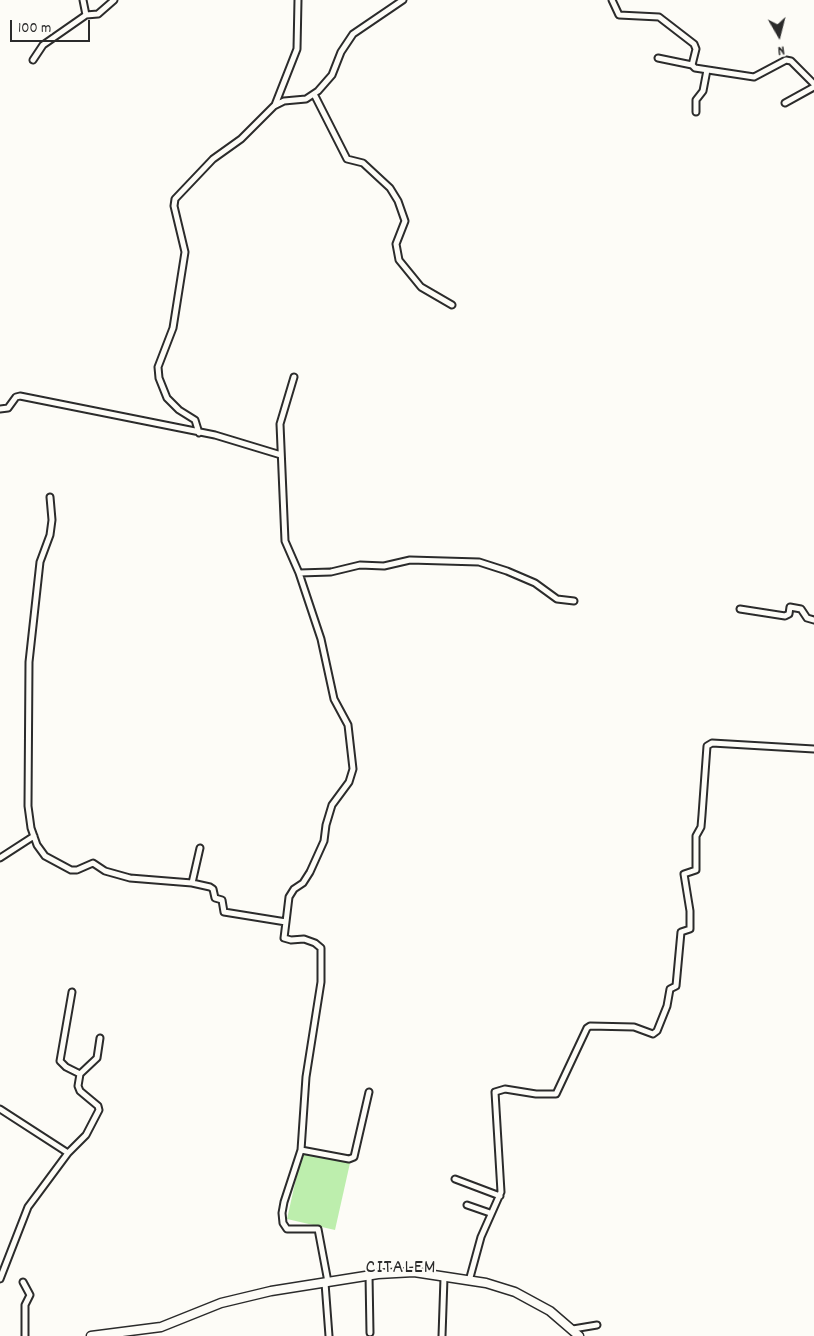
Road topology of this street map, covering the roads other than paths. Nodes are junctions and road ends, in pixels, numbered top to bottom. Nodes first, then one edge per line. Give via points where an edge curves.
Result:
1 (83, 0) edge
2 (114, 0) edge
3 (298, 0) edge
4 (404, 0) edge
5 (612, 0) edge
6 (86, 15) junction
7 (658, 58) dead end
8 (33, 60) dead end
9 (692, 65) junction
10 (707, 70) junction
11 (814, 85) edge
12 (314, 94) junction
13 (785, 103) dead end
14 (274, 106) junction
15 (696, 112) dead end
16 (452, 304) dead end
17 (294, 377) dead end
18 (0, 409) edge
19 (199, 432) junction
20 (280, 455) junction
21 (50, 497) dead end
22 (299, 573) junction
23 (574, 601) dead end
24 (740, 609) dead end
25 (814, 620) edge
26 (814, 748) edge
27 (34, 836) junction
28 (200, 848) dead end
29 (0, 858) edge
30 (192, 883) junction
31 (286, 922) junction
32 (72, 992) dead end
33 (100, 1038) dead end
34 (80, 1074) junction
35 (369, 1092) dead end
36 (0, 1110) edge
37 (301, 1150) junction
38 (68, 1153) junction
39 (454, 1179) dead end
40 (500, 1196) junction
41 (468, 1205) dead end
42 (490, 1213) junction
43 (369, 1276) junction
44 (444, 1278) junction
45 (0, 1279) edge
46 (469, 1281) junction
47 (23, 1282) dead end
48 (327, 1282) junction
49 (596, 1325) dead end
50 (573, 1330) junction
51 (370, 1333) dead end
52 (25, 1336) edge
53 (91, 1336) edge
54 (328, 1336) edge
55 (442, 1336) edge
56 (579, 1336) edge

1 - 6 street
2 - 6 street via 98,14
3 - 14 street via 297,49
4 - 12 street via 354,34 341,52 332,75
5 - 9 street via 619,15 659,17 694,44 696,50
6 - 8 street via 43,45
7 - 9 street
9 - 10 street
10 - 11 street via 757,77 774,64 786,60 791,61
10 - 15 street via 703,91 696,100
11 - 13 street
12 - 14 street via 302,101 284,101
12 - 16 street via 347,159 363,163 390,188 398,201 405,221 396,244 399,260 421,287
14 - 19 street via 241,139 213,159 175,199 185,252 173,328 158,367 159,378 167,398 195,420
17 - 20 street via 280,424
18 - 19 street via 8,408 20,396
19 - 20 street
20 - 22 street via 285,541
21 - 27 street via 52,520 40,562 29,662 28,806
22 - 23 street via 331,572 360,565 384,566 410,560 478,562 507,570 557,599
22 - 31 street via 321,639 334,699 348,724 352,769 349,782 332,805 324,841 310,872 290,897
24 - 25 street via 786,616 790,607 800,608 807,618
26 - 40 street via 712,743 707,746 701,827 696,836 696,870 684,874 690,929 681,932 676,986 670,989 658,1031 653,1034 634,1027 590,1026 556,1094 496,1090
27 - 29 street
27 - 30 street via 45,856 71,870 93,863 105,872 130,878
28 - 30 street
30 - 31 street via 214,889 215,898 222,900 224,912
31 - 37 street via 284,938 304,939 318,945 322,963 306,1077
32 - 34 street via 60,1061
33 - 34 street via 97,1058
34 - 38 street via 80,1090 99,1110 86,1135
35 - 37 street via 354,1157 349,1159
36 - 38 street
37 - 48 street via 284,1202 284,1223 287,1229 318,1229
38 - 45 street via 28,1207
39 - 40 street
40 - 42 street
41 - 42 street
42 - 46 street
43 - 44 main road via 414,1272
43 - 48 main road
43 - 51 street
44 - 46 main road
44 - 55 street
46 - 50 main road via 515,1292 542,1306
47 - 52 street via 30,1295 25,1305
48 - 53 main road via 229,1300 161,1327
48 - 54 street
49 - 50 street
50 - 56 main road

